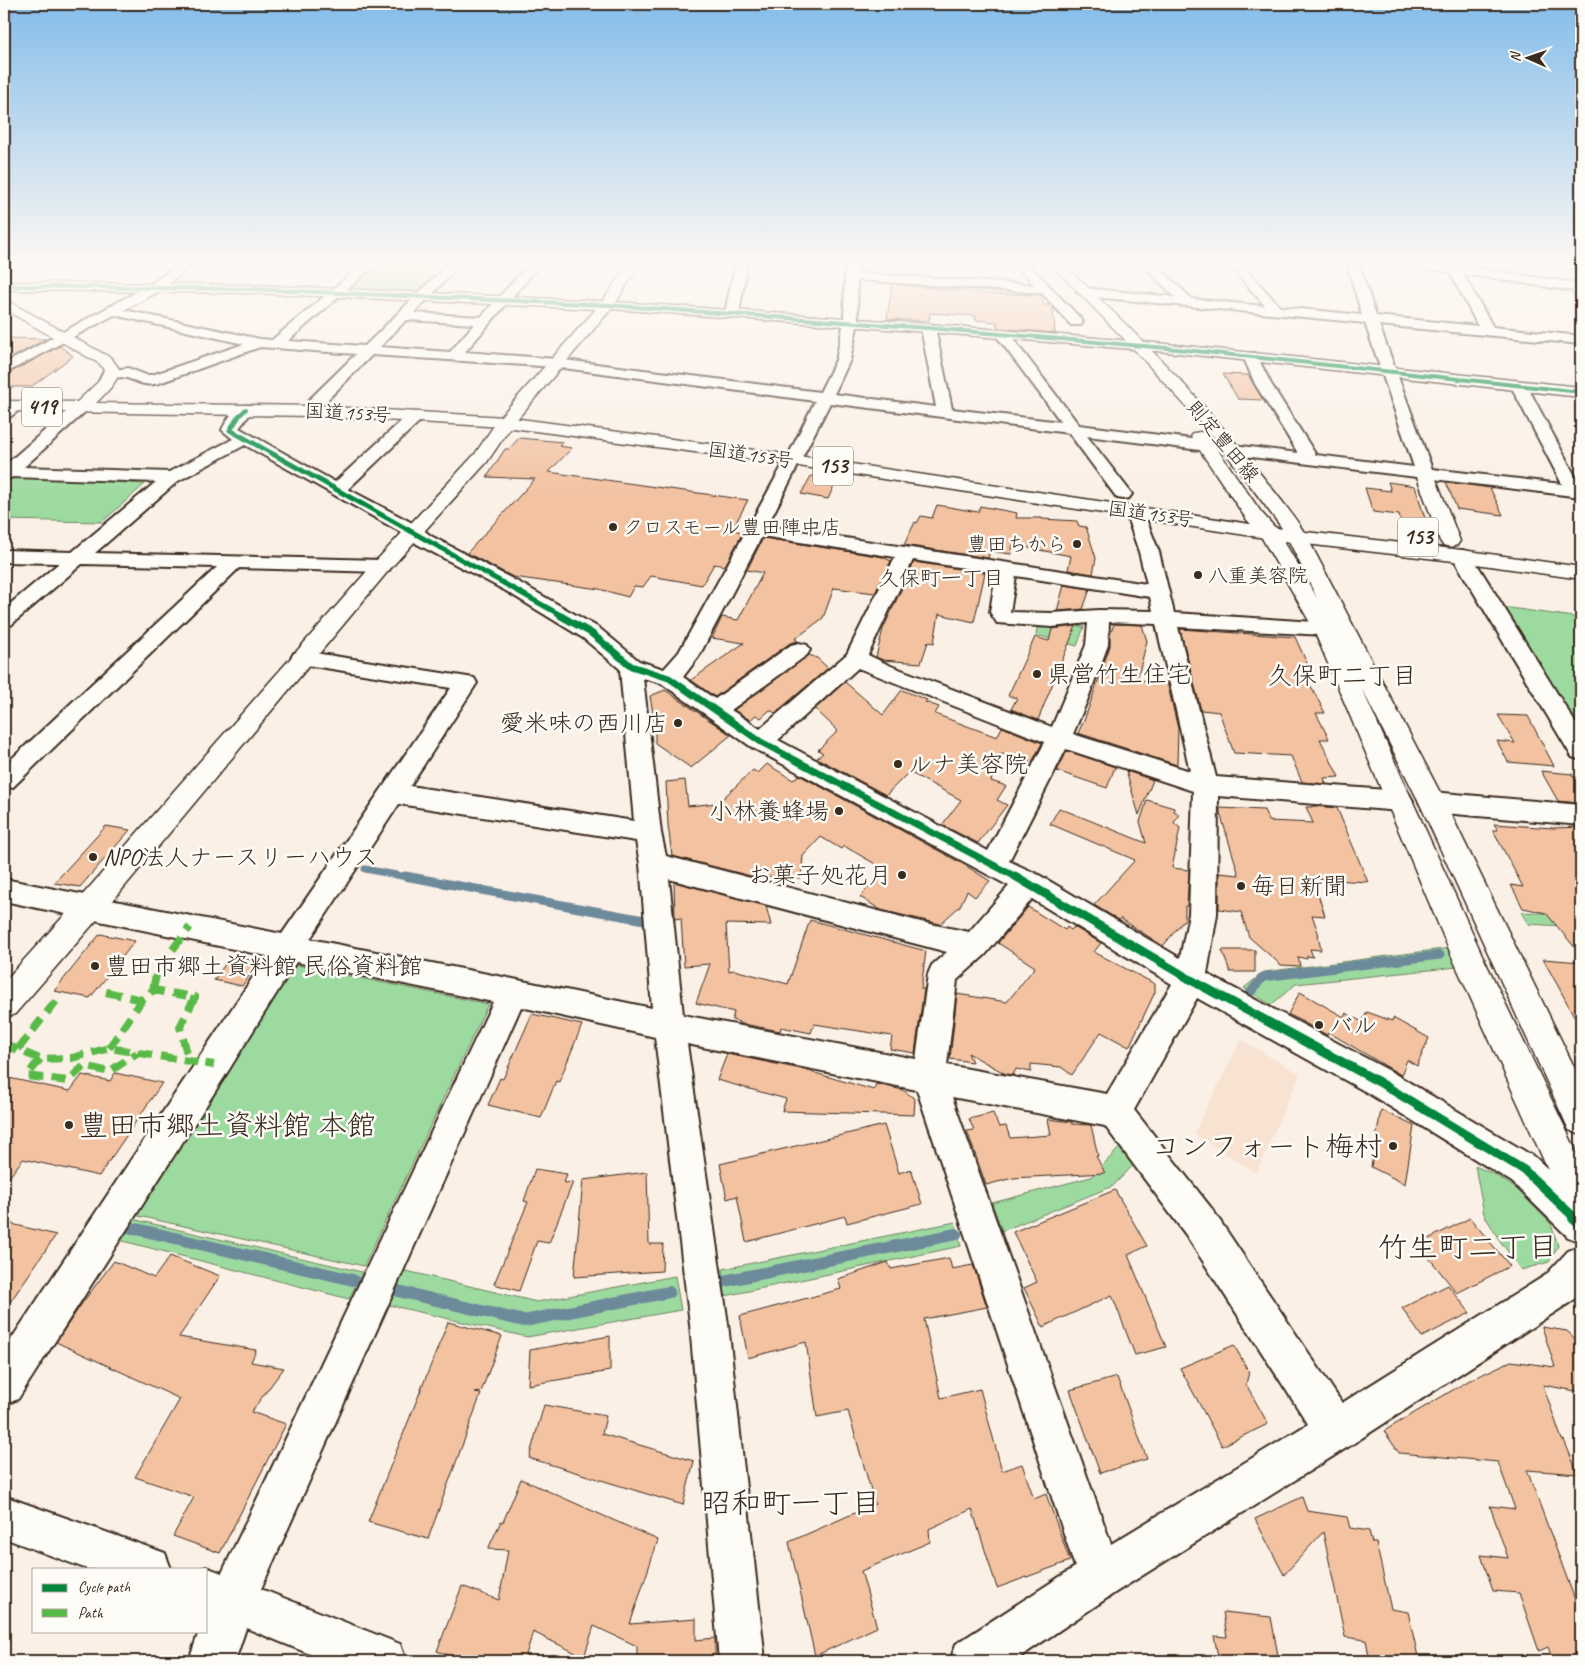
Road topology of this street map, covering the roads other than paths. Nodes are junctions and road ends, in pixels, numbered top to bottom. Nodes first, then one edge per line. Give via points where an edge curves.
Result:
1 (54, 343) edge
2 (75, 343) edge
3 (261, 343) edge
4 (375, 343) edge
5 (466, 343) edge
6 (574, 343) edge
7 (847, 343) edge
8 (931, 343) edge
9 (1009, 343) edge
10 (1099, 343) edge
11 (1135, 343) edge
12 (1379, 343) edge
13 (267, 344) junction
14 (1114, 344) junction
15 (1138, 346) junction
16 (366, 351) junction
17 (454, 356) junction
18 (1250, 356) junction
19 (556, 363) junction
20 (1136, 365) dead end
21 (4, 370) edge
22 (1387, 371) junction
23 (112, 374) junction
24 (150, 380) junction
25 (1519, 386) junction
26 (168, 390) dead end
27 (1581, 392) edge
28 (825, 397) junction
29 (86, 402) junction
30 (316, 402) junction
31 (6, 406) edge
32 (246, 409) junction
33 (945, 412) junction
34 (415, 418) junction
35 (510, 418) junction
36 (1188, 424) dead end
37 (1076, 430) junction
38 (245, 439) junction
39 (1208, 446) junction
40 (1234, 450) junction
41 (796, 455) junction
42 (1310, 459) junction
43 (6, 472) edge
44 (1426, 474) junction
45 (172, 477) junction
46 (334, 489) junction
47 (1578, 492) edge
48 (1123, 494) junction
49 (1134, 511) junction
50 (1277, 526) junction
51 (756, 530) junction
52 (413, 531) junction
53 (1456, 548) junction
54 (907, 554) junction
55 (4, 556) edge
56 (76, 558) junction
57 (1581, 560) edge
58 (235, 561) junction
59 (382, 566) junction
60 (1007, 569) junction
61 (1581, 573) edge
62 (1158, 592) junction
63 (1099, 616) junction
64 (1165, 619) junction
65 (4, 620) edge
66 (1324, 628) junction
67 (799, 650) dead end
68 (302, 658) junction
69 (856, 658) junction
70 (631, 666) junction
71 (669, 678) junction
72 (715, 710) junction
73 (1058, 738) junction
74 (761, 742) junction
75 (1581, 750) edge
76 (4, 780) edge
77 (1206, 786) junction
78 (392, 793) junction
79 (1400, 801) junction
80 (1432, 802) junction
81 (1581, 815) edge
82 (648, 833) junction
83 (654, 864) junction
84 (993, 866) junction
85 (1028, 883) junction
86 (4, 890) edge
87 (90, 907) junction
88 (975, 946) junction
89 (289, 947) junction
90 (1191, 980) junction
91 (512, 992) junction
92 (4, 1004) edge
93 (669, 1025) junction
94 (929, 1078) junction
95 (1115, 1112) junction
96 (1581, 1118) edge
97 (1581, 1201) edge
98 (1581, 1224) edge
99 (1581, 1264) edge
100 (4, 1385) edge
101 (1336, 1430) junction
102 (4, 1517) edge
103 (146, 1568) edge
104 (1100, 1576) junction
105 (220, 1594) edge
106 (212, 1661) edge
107 (384, 1661) edge
108 (742, 1661) edge
109 (973, 1661) edge

1 - 21 street
2 - 23 main road via 106,361
3 - 13 street
4 - 16 street
5 - 17 street
6 - 19 main road
7 - 28 street via 843,360
8 - 33 street
9 - 37 street
10 - 14 main road
11 - 15 main road, 則定豊田線
12 - 22 street
13 - 16 street
13 - 24 street
14 - 15 main road
14 - 20 main road, 則定豊田線
15 - 18 main road
15 - 40 main road, 則定豊田線
16 - 17 street
16 - 30 street
17 - 19 street
18 - 22 main road
18 - 42 street via 1263,384
19 - 28 street
19 - 35 main road
22 - 25 main road
22 - 44 street
23 - 24 street via 128,372
23 - 29 main road
24 - 26 street
25 - 27 main road
25 - 47 street
28 - 33 street
28 - 41 street
29 - 30 main road, 国道153号 / 153
29 - 31 main road, 419
29 - 32 main road, 国道153号 / 153
29 - 43 street
30 - 35 main road, 国道153号 / 153
32 - 34 main road, 国道153号 / 153
32 - 38 street via 230,430
33 - 37 street
34 - 35 main road, 国道153号 / 153
34 - 46 street via 344,485
35 - 41 main road, 国道153号 / 153
35 - 52 main road via 481,458
36 - 39 main road, 則定豊田線
37 - 39 street
37 - 48 street
38 - 45 street
38 - 46 street
39 - 50 main road, 則定豊田線
40 - 42 street
40 - 50 main road, 則定豊田線
41 - 48 main road, 国道153号 / 153
41 - 49 main road, 国道153号 / 153
41 - 51 street
42 - 44 street
43 - 45 street
44 - 47 street
44 - 53 main road
45 - 56 street
46 - 52 street
48 - 50 main road, 国道153号 / 153
49 - 50 main road, 国道153号 / 153
49 - 62 street via 1149,552
50 - 53 main road, 国道153号 / 153
50 - 66 main road
50 - 80 main road
51 - 54 street
51 - 71 street via 688,656
52 - 59 main road
52 - 70 street via 591,633
53 - 57 main road, 国道153号 / 153
53 - 61 main road, 国道153号 / 153
53 - 75 street
54 - 60 street
54 - 69 street
55 - 56 street
56 - 58 street
56 - 65 street
58 - 59 street
58 - 76 street
59 - 68 main road
60 - 62 street
60 - 63 street via 1000,612 1004,618 1052,620
62 - 64 street
63 - 64 street
63 - 73 street via 1097,645
64 - 66 street
64 - 77 street
66 - 79 main road
67 - 72 street
68 - 78 street via 466,683
68 - 87 main road
69 - 73 street via 882,671
69 - 74 street
70 - 71 street
70 - 82 street
71 - 72 street
72 - 74 street
73 - 77 street
73 - 84 street
74 - 84 street
77 - 79 street
77 - 90 street via 1204,914
78 - 82 street
78 - 89 street
79 - 97 main road via 1468,959
80 - 81 street
80 - 96 main road
82 - 83 street
83 - 88 street
83 - 93 street
84 - 85 street
85 - 88 street
85 - 90 street
86 - 87 street
87 - 89 street
87 - 92 main road
88 - 94 street via 943,974
89 - 91 street
89 - 100 street
90 - 95 street
90 - 98 street via 1379,1082 1524,1170
91 - 93 street
91 - 105 street
93 - 94 street
93 - 108 street via 709,1324
94 - 95 street
94 - 104 street
95 - 101 street via 1199,1222
99 - 101 street via 1559,1288
101 - 104 street
102 - 103 street
104 - 109 street
105 - 106 street
105 - 107 street

